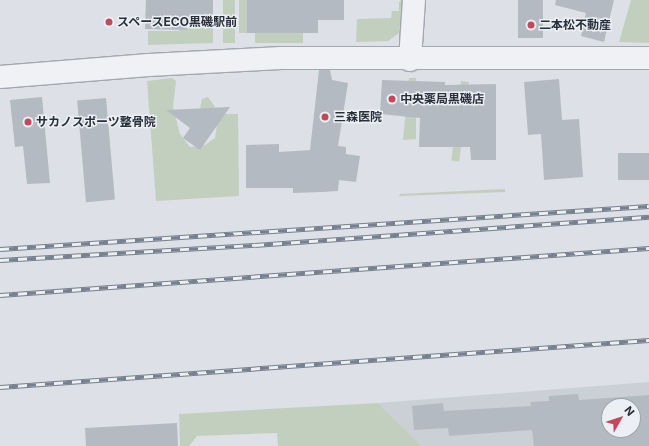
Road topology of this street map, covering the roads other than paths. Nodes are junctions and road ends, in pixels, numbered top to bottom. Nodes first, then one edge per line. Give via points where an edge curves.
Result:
1 (414, 0) edge
2 (649, 58) edge
3 (410, 60) junction
4 (0, 77) edge

1 - 3 street
2 - 3 street
3 - 4 street via 281,58

